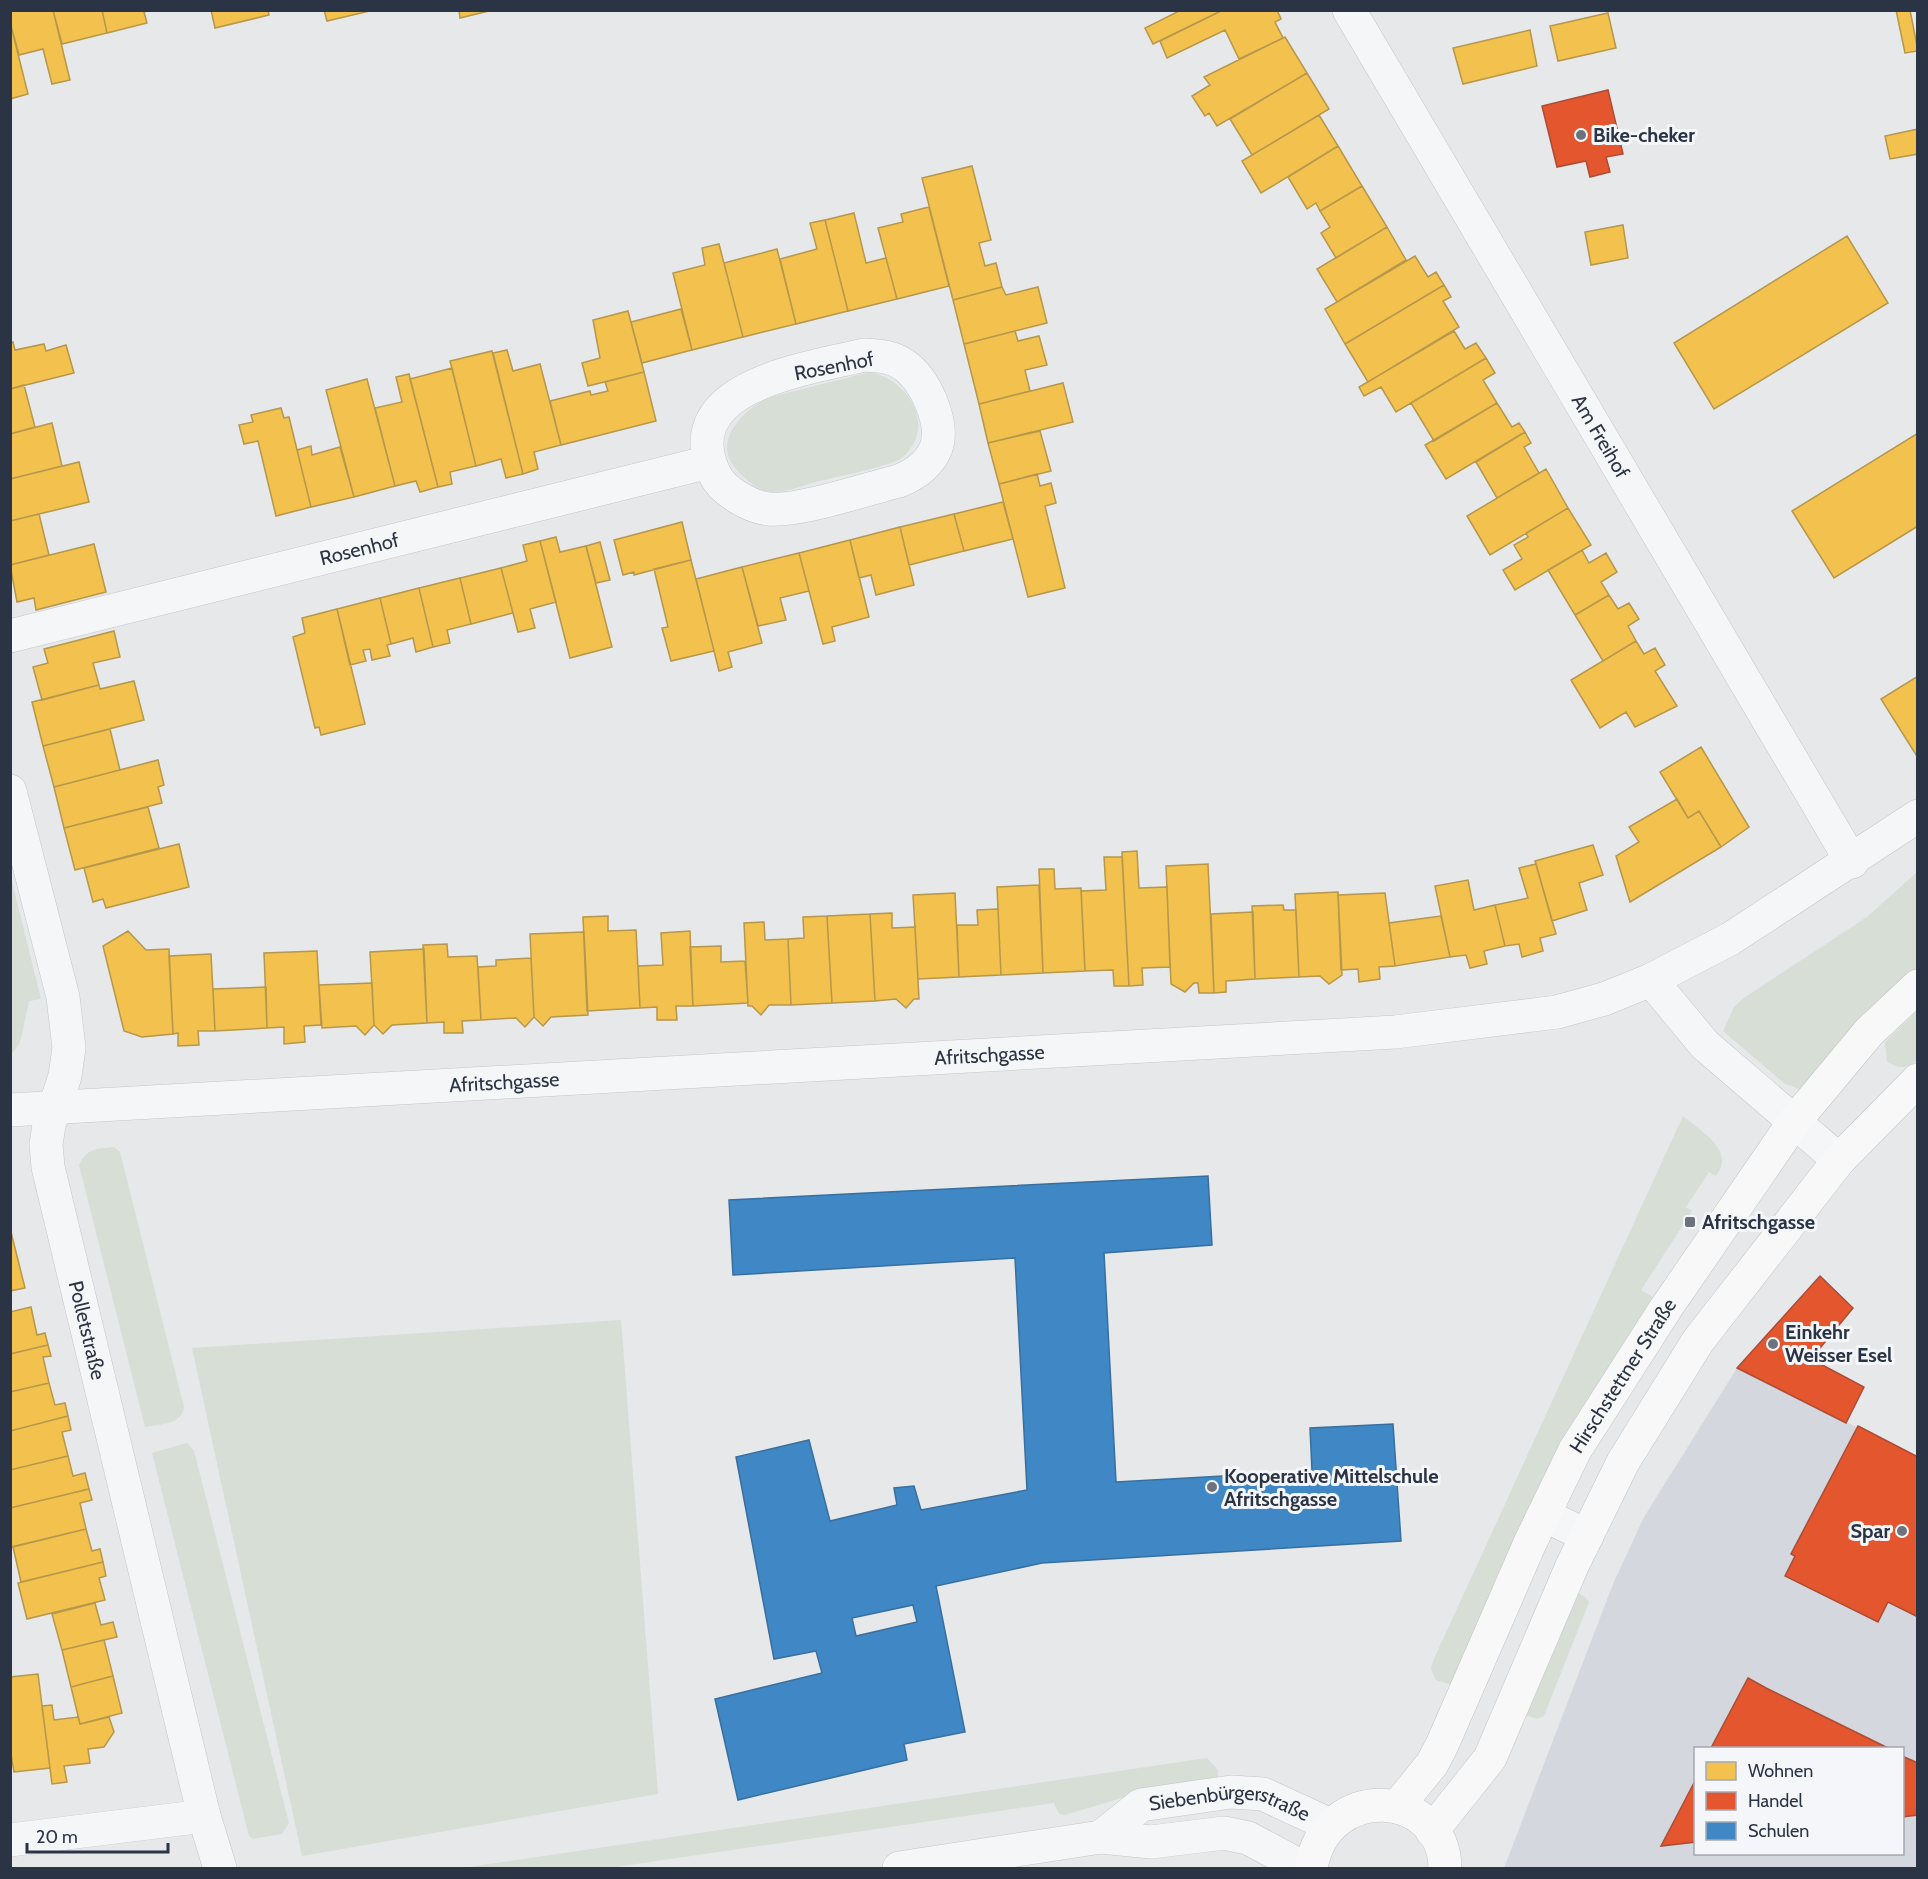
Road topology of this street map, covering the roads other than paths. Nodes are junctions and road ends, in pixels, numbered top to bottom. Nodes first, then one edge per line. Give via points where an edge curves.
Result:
1 (1349, 10) edge
2 (709, 462) junction
3 (10, 636) edge
4 (10, 790) edge
5 (1917, 816) edge
6 (1852, 862) junction
7 (1651, 980) junction
8 (1917, 986) edge
9 (1917, 1080) edge
10 (56, 1108) junction
11 (10, 1110) edge
12 (1794, 1122) junction
13 (1839, 1160) junction
14 (1544, 1515) junction
15 (1587, 1536) junction
16 (1397, 1806) junction
17 (204, 1816) junction
18 (1330, 1825) junction
19 (1432, 1831) junction
20 (1101, 1838) junction
21 (10, 1840) edge
22 (220, 1869) edge
23 (899, 1869) edge
24 (1304, 1869) edge
25 (1311, 1869) edge
26 (1445, 1869) edge

1 - 6 street, Am Freihof
2 - 2 street, Rosenhof via 716,479 730,492 750,504 782,510 912,476 936,447 938,429 928,392 918,377 903,364 884,356 864,355 763,381 725,402 714,417 707,438
2 - 3 street, Rosenhof
4 - 10 street, Polletstraße via 65,1004 69,1048
5 - 6 street, Afritschgasse
6 - 7 street, Afritschgasse via 1730,939
7 - 10 street, Afritschgasse via 1557,1012 1395,1032
7 - 12 street via 1705,1045
8 - 12 main road, Hirschstettner Straße via 1869,1032
9 - 13 main road
10 - 11 street, Afritschgasse
10 - 17 street, Polletstraße via 48,1134 48,1167
12 - 13 street
12 - 14 main road, Hirschstettner Straße via 1660,1317 1575,1450
13 - 15 main road via 1698,1341 1623,1462
14 - 15 street
14 - 16 main road, Hirschstettner Straße via 1442,1745 1432,1764
15 - 19 main road via 1490,1758
16 - 18 main road via 1370,1805 1344,1814
16 - 19 main road via 1417,1816
17 - 21 street
17 - 22 street, Polletstraße
18 - 20 street, Siebenbürgerstraße via 1263,1794 1231,1792 1142,1805
18 - 25 main road via 1314,1848
19 - 26 main road via 1445,1858
20 - 23 street, Siebenbürgerstraße
20 - 24 street, Siebenbürgerstraße via 1151,1842 1224,1833 1248,1838

